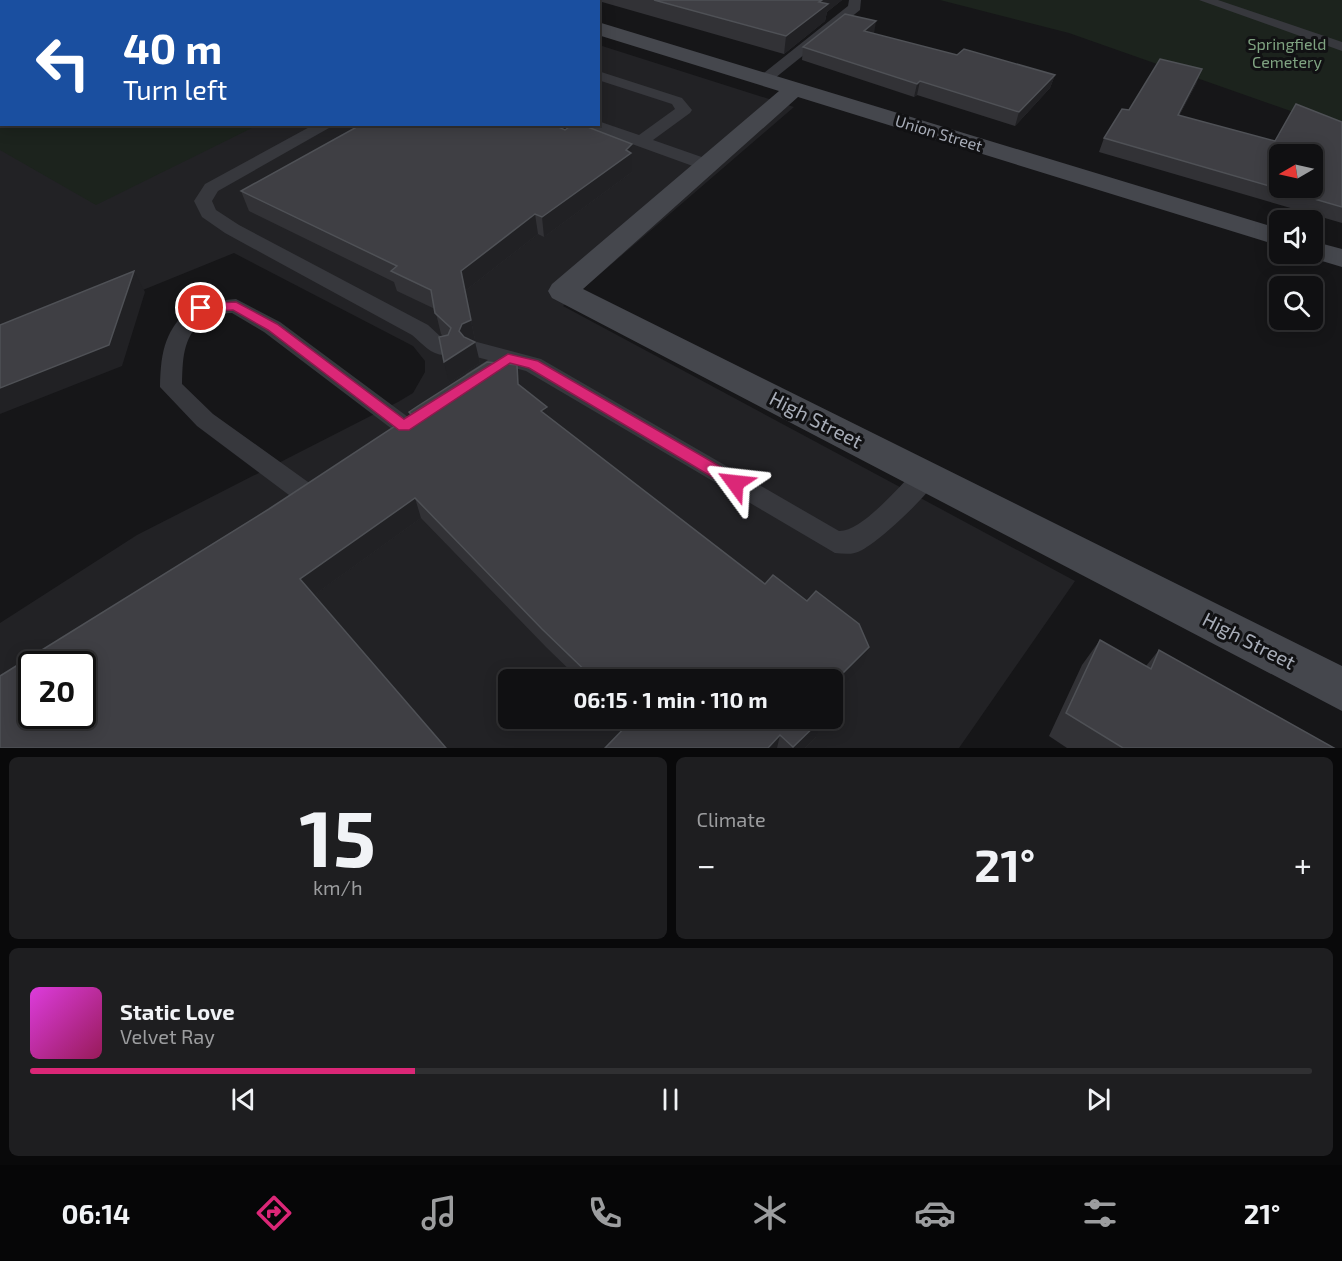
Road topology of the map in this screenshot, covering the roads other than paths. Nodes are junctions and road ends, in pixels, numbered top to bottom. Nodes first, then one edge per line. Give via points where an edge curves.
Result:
1 (855, 0) edge
2 (1205, 0) edge
3 (600, 29) edge
4 (1342, 47) edge
5 (600, 76) edge
6 (779, 84) junction
7 (324, 126) edge
8 (596, 126) edge
9 (640, 142) junction
10 (707, 165) junction
11 (1269, 235) edge
12 (443, 349) edge
13 (477, 350) dead end
14 (508, 358) junction
15 (452, 394) edge
16 (404, 426) edge
17 (926, 476) junction
18 (307, 494) edge
19 (1342, 689) edge

1 - 6 lane via 855,7
2 - 4 lane
3 - 6 street, Union Street
5 - 9 lane via 681,105 684,110
6 - 10 street, High Street
6 - 11 street, Union Street
7 - 12 lane via 211,188 204,201 208,213 420,330
8 - 9 lane
9 - 10 lane
10 - 17 street, High Street via 563,291
13 - 14 lane
14 - 15 lane
14 - 17 lane via 533,365 835,542 852,543 875,527
16 - 18 lane via 272,327 236,306 201,308 181,326 172,347 171,387 206,420
17 - 19 street, High Street

